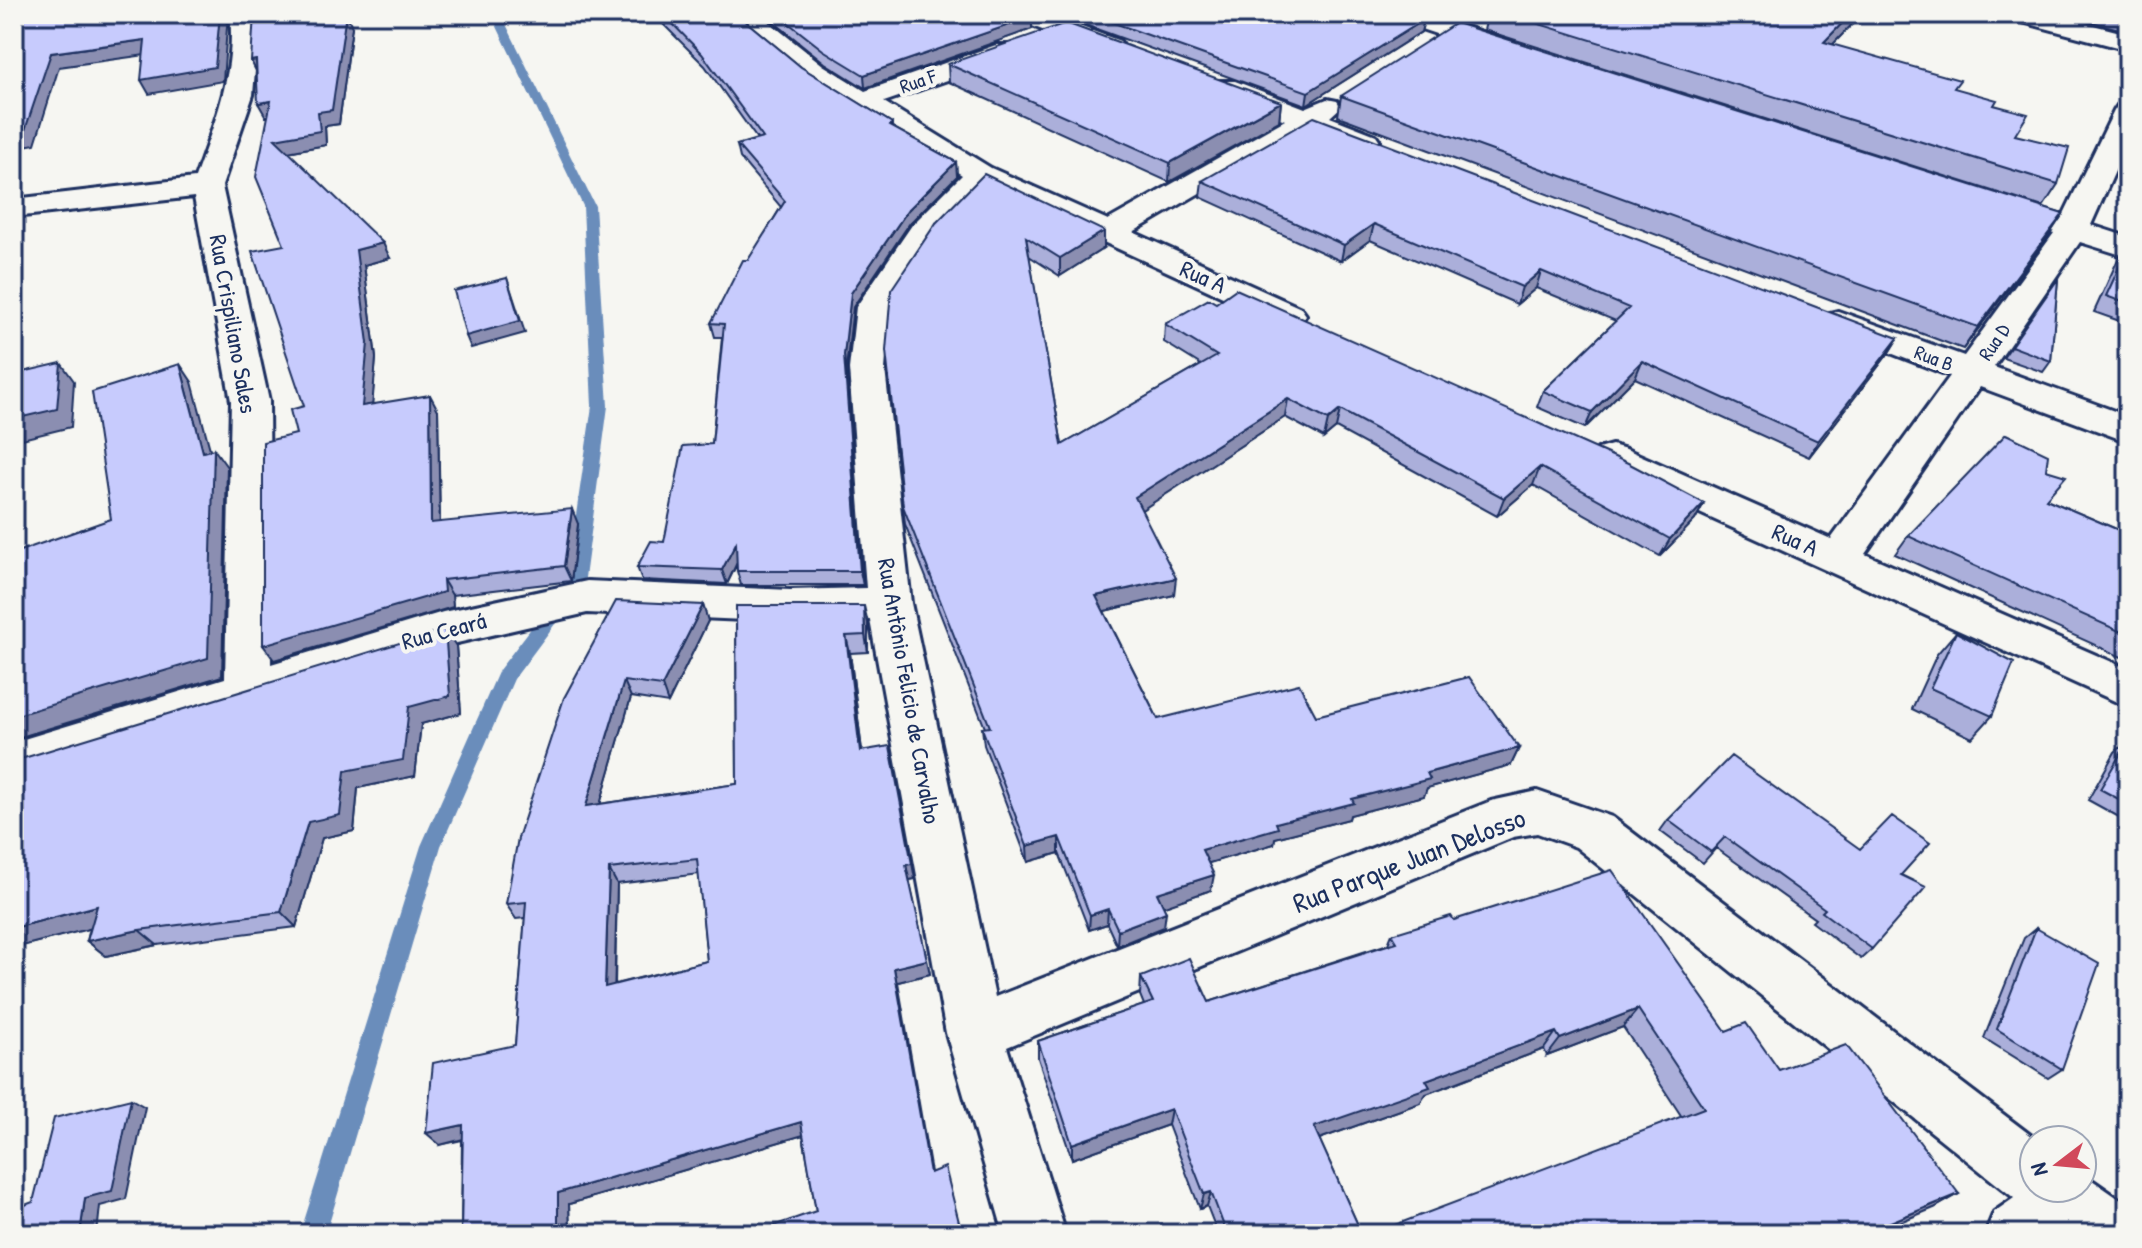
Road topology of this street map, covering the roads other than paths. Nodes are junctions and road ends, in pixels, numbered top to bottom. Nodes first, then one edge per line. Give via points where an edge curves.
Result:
1 (243, 14) edge
2 (743, 14) edge
3 (1400, 14) edge
4 (1473, 14) edge
5 (2020, 14) edge
6 (1051, 20) edge
7 (1448, 30) junction
8 (2128, 42) edge
9 (1423, 46) edge
10 (1524, 54) edge
11 (1137, 56) edge
12 (1195, 76) edge
13 (1346, 95) edge
14 (862, 101) junction
15 (2128, 111) edge
16 (1308, 119) junction
17 (1397, 153) edge
18 (980, 174) junction
19 (207, 186) junction
20 (1982, 200) edge
21 (14, 208) edge
22 (2073, 229) junction
23 (1107, 234) junction
24 (2128, 247) edge
25 (1811, 311) edge
26 (1322, 330) edge
27 (1973, 373) junction
28 (2128, 430) edge
29 (1581, 445) edge
30 (1839, 559) junction
31 (889, 603) junction
32 (248, 688) junction
33 (2128, 689) edge
34 (14, 762) edge
35 (974, 1033) junction
36 (2018, 1163) edge
37 (2038, 1204) edge
38 (2073, 1204) edge
39 (1035, 1234) edge
40 (2016, 1234) edge
41 (2116, 1234) edge

1 - 19 street via 239,95
2 - 14 street, Rua A via 814,71
3 - 7 street
4 - 7 street
5 - 8 street
6 - 11 street
6 - 14 street, Rua F
7 - 9 street
7 - 10 street
12 - 16 street
13 - 16 street
14 - 18 street, Rua A
15 - 22 street, Rua D
16 - 17 street
16 - 23 street
18 - 23 street, Rua A
18 - 31 street, Rua Antônio Felicio de Carvalho via 923,232 873,307 867,369
19 - 21 street
19 - 32 street, Rua Crispiliano Sales via 250,401
20 - 22 street
22 - 24 street
22 - 27 street, Rua D
23 - 26 street, Rua A
25 - 27 street, Rua B
27 - 28 street, Rua B
27 - 30 street, Rua D
29 - 30 street, Rua A
30 - 33 street, Rua A
31 - 32 street, Rua Ceará via 790,606 587,597 443,629
31 - 35 street, Rua Antônio Felicio de Carvalho
32 - 34 street, Rua Ceará
35 - 36 street, Rua Parque Juan Delosso via 1509,816 1537,812 1594,832
35 - 39 street, Rua Antônio Felicio de Carvalho
37 - 40 street
38 - 41 street, Rua Parque Juan Delosso

